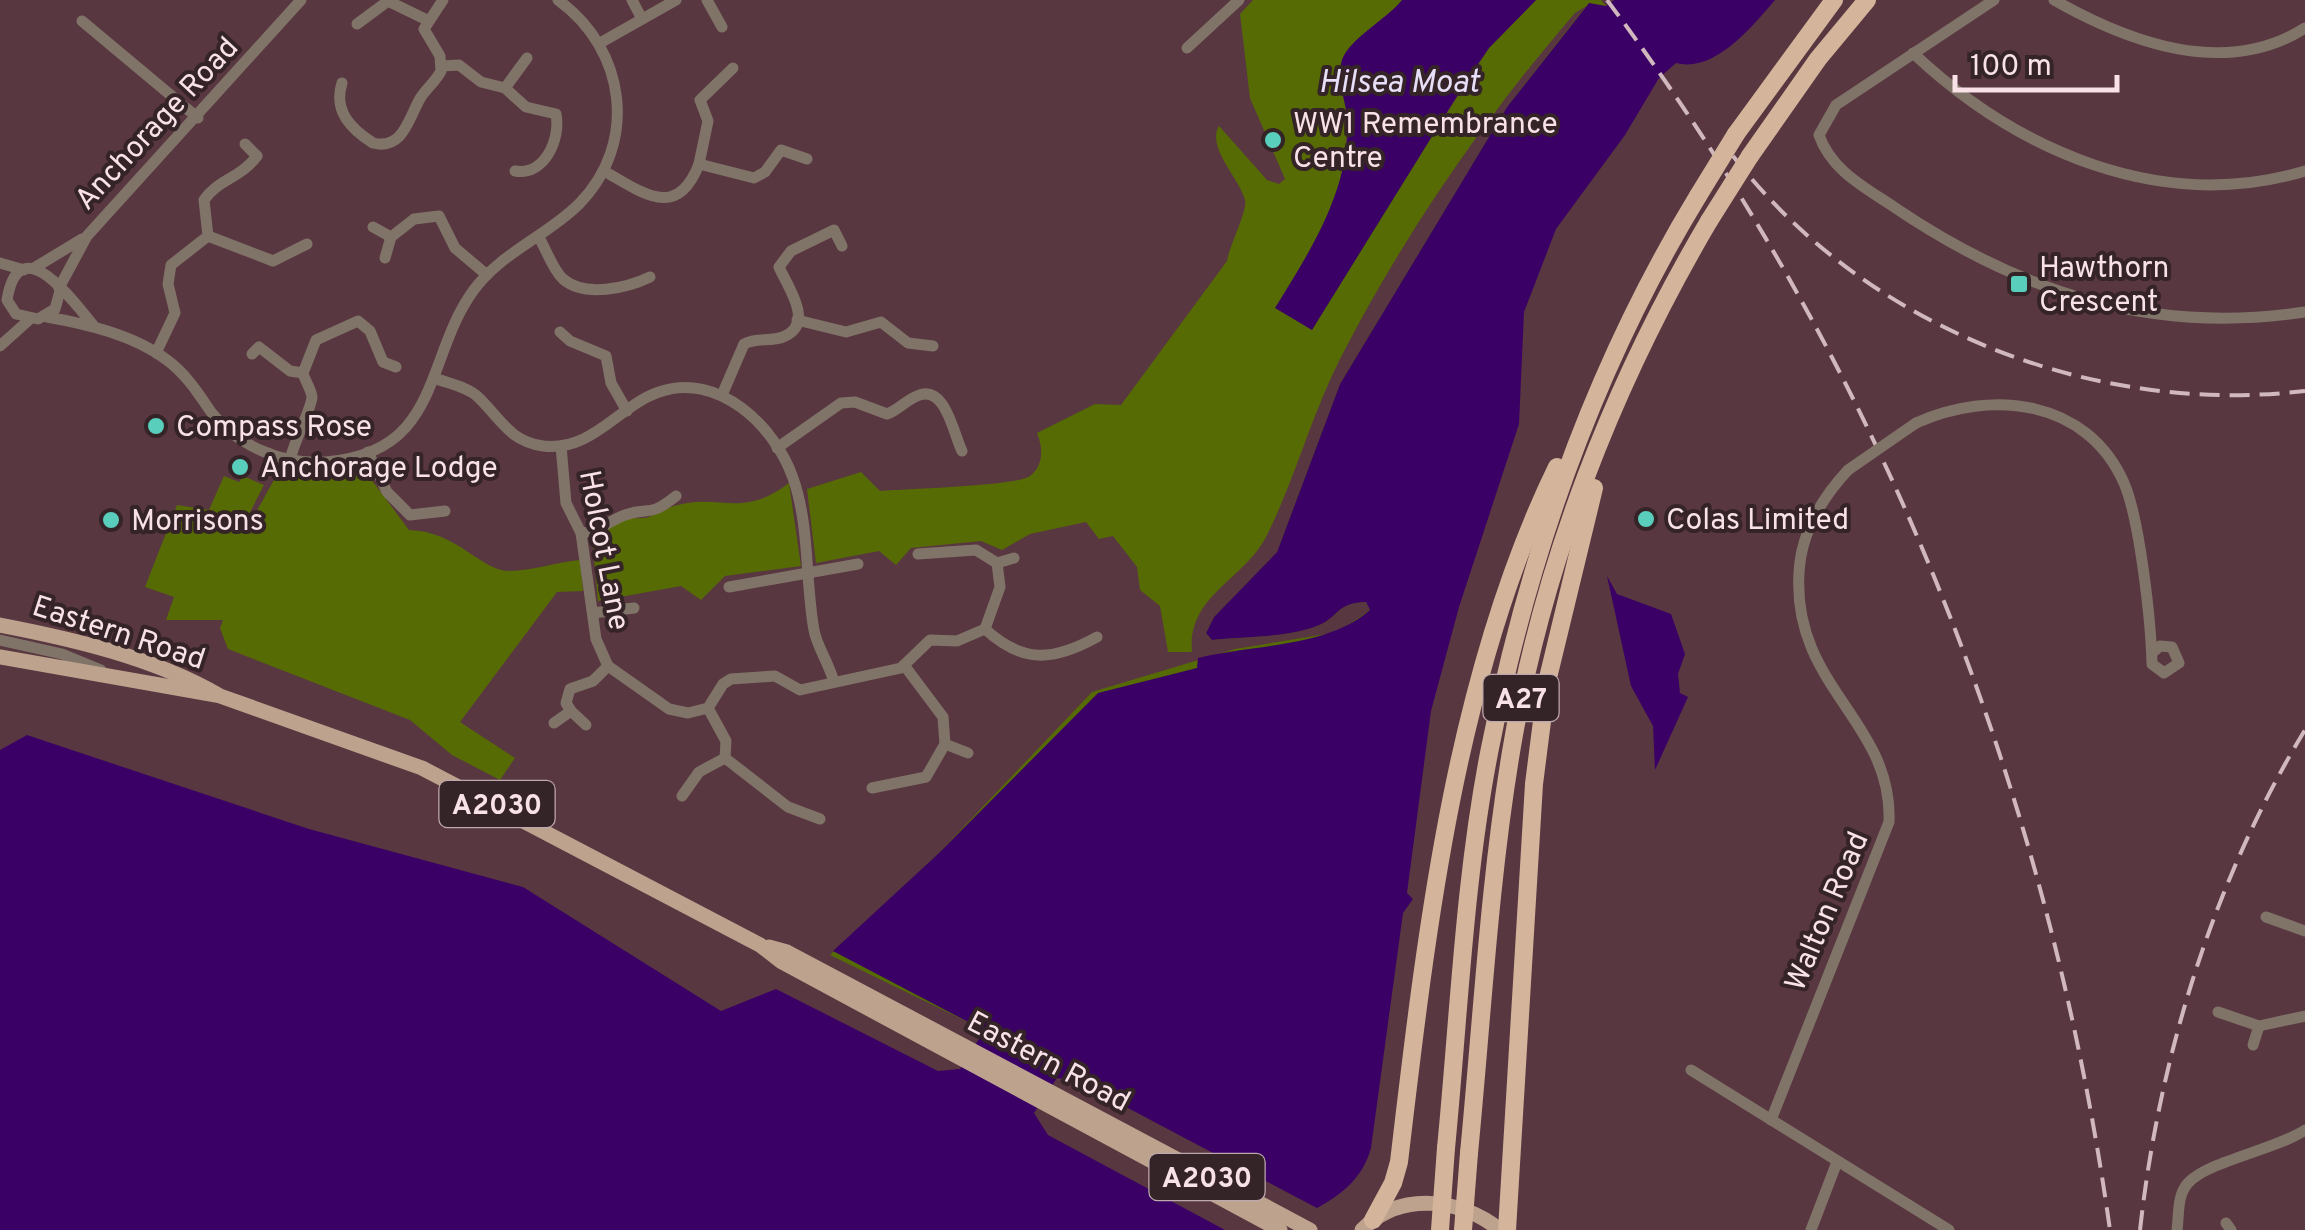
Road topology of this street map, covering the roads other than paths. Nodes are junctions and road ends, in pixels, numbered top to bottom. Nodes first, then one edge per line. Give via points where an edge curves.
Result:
1 (301, 0) edge
2 (442, 0) edge
3 (558, 0) edge
4 (632, 0) edge
5 (676, 0) edge
6 (707, 0) edge
7 (1240, 0) edge
8 (1834, 0) edge
9 (1867, 0) edge
10 (1994, 0) edge
11 (2054, 0) edge
12 (642, 19) junction
13 (427, 20) junction
14 (82, 21) dead end
15 (357, 24) dead end
16 (722, 26) dead end
17 (2305, 28) edge
18 (600, 43) junction
19 (1187, 48) dead end
20 (1913, 52) junction
21 (527, 58) dead end
22 (442, 66) junction
23 (733, 68) dead end
24 (342, 83) dead end
25 (505, 88) junction
26 (198, 118) junction
27 (245, 144) dead end
28 (807, 159) dead end
29 (699, 164) junction
30 (515, 171) dead end
31 (604, 171) junction
32 (2305, 171) edge
33 (374, 227) dead end
34 (87, 236) junction
35 (208, 236) junction
36 (538, 236) junction
37 (392, 237) junction
38 (307, 244) dead end
39 (842, 246) dead end
40 (385, 258) dead end
41 (0, 263) edge
42 (29, 269) junction
43 (487, 275) junction
44 (650, 277) dead end
45 (60, 289) junction
46 (5, 300) edge
47 (2305, 312) edge
48 (47, 316) junction
49 (0, 318) edge
50 (29, 320) junction
51 (797, 320) junction
52 (94, 326) junction
53 (560, 332) dead end
54 (0, 346) edge
55 (933, 346) dead end
56 (156, 352) junction
57 (252, 354) dead end
58 (396, 367) dead end
59 (304, 373) junction
60 (436, 379) junction
61 (1598, 384) junction
62 (722, 395) junction
63 (1619, 396) junction
64 (627, 411) junction
65 (560, 446) junction
66 (777, 448) junction
67 (962, 451) dead end
68 (368, 452) junction
69 (290, 460) junction
70 (676, 496) dead end
71 (444, 511) dead end
72 (581, 533) junction
73 (918, 554) dead end
74 (1014, 558) dead end
75 (997, 563) junction
76 (858, 564) dead end
77 (809, 575) junction
78 (729, 587) dead end
79 (634, 608) dead end
80 (593, 613) junction
81 (0, 625) edge
82 (985, 629) junction
83 (1097, 638) dead end
84 (0, 640) edge
85 (2153, 652) dead end
86 (0, 657) edge
87 (608, 666) junction
88 (904, 666) junction
89 (110, 674) junction
90 (832, 680) junction
91 (220, 696) junction
92 (708, 708) junction
93 (571, 712) junction
94 (554, 723) dead end
95 (586, 725) dead end
96 (945, 744) junction
97 (968, 753) dead end
98 (725, 758) junction
99 (872, 788) dead end
100 (682, 796) dead end
101 (820, 819) dead end
102 (2270, 923) dead end
103 (2305, 931) edge
104 (2218, 1012) dead end
105 (2305, 1016) edge
106 (2259, 1026) junction
107 (2254, 1045) dead end
108 (1691, 1070) dead end
109 (1771, 1120) junction
110 (1102, 1128) junction
111 (2305, 1130) edge
112 (1836, 1162) junction
113 (1363, 1226) edge
114 (1280, 1230) edge
115 (1310, 1230) edge
116 (1440, 1230) edge
117 (1463, 1230) edge
118 (1504, 1230) edge
119 (1811, 1230) edge
120 (1949, 1230) edge
121 (2177, 1230) edge

1 - 26 street, Anchorage Road
2 - 13 street
3 - 18 street
4 - 12 street
5 - 12 street
6 - 16 street
7 - 19 street
8 - 61 highway, A27, bridge via 1736,134 1655,267
9 - 63 highway, A27, bridge via 1818,58 1709,220
10 - 20 street
11 - 17 street via 2123,34 2187,51 2246,51
12 - 18 street
13 - 15 street via 388,1
13 - 22 street via 426,37
14 - 26 street
18 - 31 street via 618,97
20 - 32 street via 1960,97 2005,126 2110,170 2209,186
20 - 47 street via 1836,105 1819,135 1826,156 1927,230 2070,298 2169,316 2253,320
21 - 25 street
22 - 24 street via 412,120 386,145 348,123 338,102
22 - 25 street via 459,66
23 - 29 street via 700,100 708,122
25 - 30 street via 526,107 558,118 540,167
26 - 34 street, Anchorage Road
27 - 35 street via 261,151 242,174 207,195
28 - 29 street via 781,150 765,172 750,178
29 - 31 street via 686,188 666,198
31 - 36 street via 579,204
33 - 37 street
34 - 42 street, Anchorage Road
34 - 45 street, Anchorage Road
35 - 38 street via 273,261
35 - 56 street via 171,266 175,313
36 - 43 street
36 - 44 street via 558,273 576,285 621,290
37 - 40 street
37 - 43 street via 414,219 440,216 455,248
39 - 51 street via 834,230 792,251 779,267 797,302
41 - 42 street
42 - 45 street via 50,275
42 - 46 street via 12,282
43 - 60 street via 462,312
45 - 48 street
45 - 52 street
46 - 49 street
46 - 50 street
48 - 50 street
48 - 52 street
50 - 54 street
51 - 55 street via 846,332 882,322 908,343
51 - 62 street via 784,336 744,344
52 - 56 street
53 - 64 street via 606,356
56 - 69 street via 231,433
57 - 59 street via 259,347 290,371
58 - 59 street via 383,362 368,327 354,321 312,343
59 - 69 street via 312,400
60 - 65 street via 476,395 509,433
60 - 68 street via 412,420
61 - 113 highway via 1528,526 1489,653 1440,868 1399,1162 1394,1184
61 - 116 highway, A27, bridge via 1535,565 1490,752
62 - 64 street via 676,388
62 - 66 street via 748,412
63 - 117 highway, A27, bridge via 1565,539 1510,755
63 - 118 highway via 1547,682
64 - 65 street
65 - 72 street, Holcot Lane via 566,503
66 - 67 street via 841,403 887,414 920,394 944,405
66 - 77 street via 795,482
68 - 69 street via 324,462
68 - 71 street via 387,492 410,515
70 - 72 street via 653,513 626,514
72 - 80 street, Holcot Lane
73 - 75 street via 976,550
74 - 75 street
75 - 82 street via 1000,587
76 - 77 street
77 - 78 street
77 - 90 street via 815,637
79 - 80 street
80 - 87 street, Holcot Lane
81 - 91 main road, Eastern Road / A2030 via 194,680
82 - 83 street via 1025,656
82 - 88 street via 957,641 930,640
84 - 89 street
85 - 109 street, Walton Road, bridge via 2129,498 2109,457 2088,434 2052,414 2006,402 1966,404 1916,423 1825,494 1800,559 1799,615 1815,660 1882,770 1889,822
86 - 89 main road, Eastern Road / A2030
87 - 92 street, Holcot Lane via 670,708
87 - 93 street via 593,681 570,689
88 - 90 street
88 - 96 street via 941,711
89 - 91 main road, Eastern Road / A2030
90 - 92 street via 794,688 778,676 732,679
91 - 110 main road, Eastern Road / A2030 via 422,768 760,945 787,952
92 - 98 street via 726,741
93 - 94 street
93 - 95 street
96 - 97 street
96 - 99 street via 926,777
98 - 100 street via 700,772
98 - 101 street via 788,808
102 - 103 street
104 - 106 street
105 - 106 street
106 - 107 street
108 - 109 street
109 - 112 street
110 - 114 main road, Eastern Road / A2030
110 - 115 main road, Eastern Road / A2030
111 - 121 street via 2188,1183
112 - 119 street
112 - 120 street
113 - 118 main road via 1400,1207 1428,1203 1460,1207

